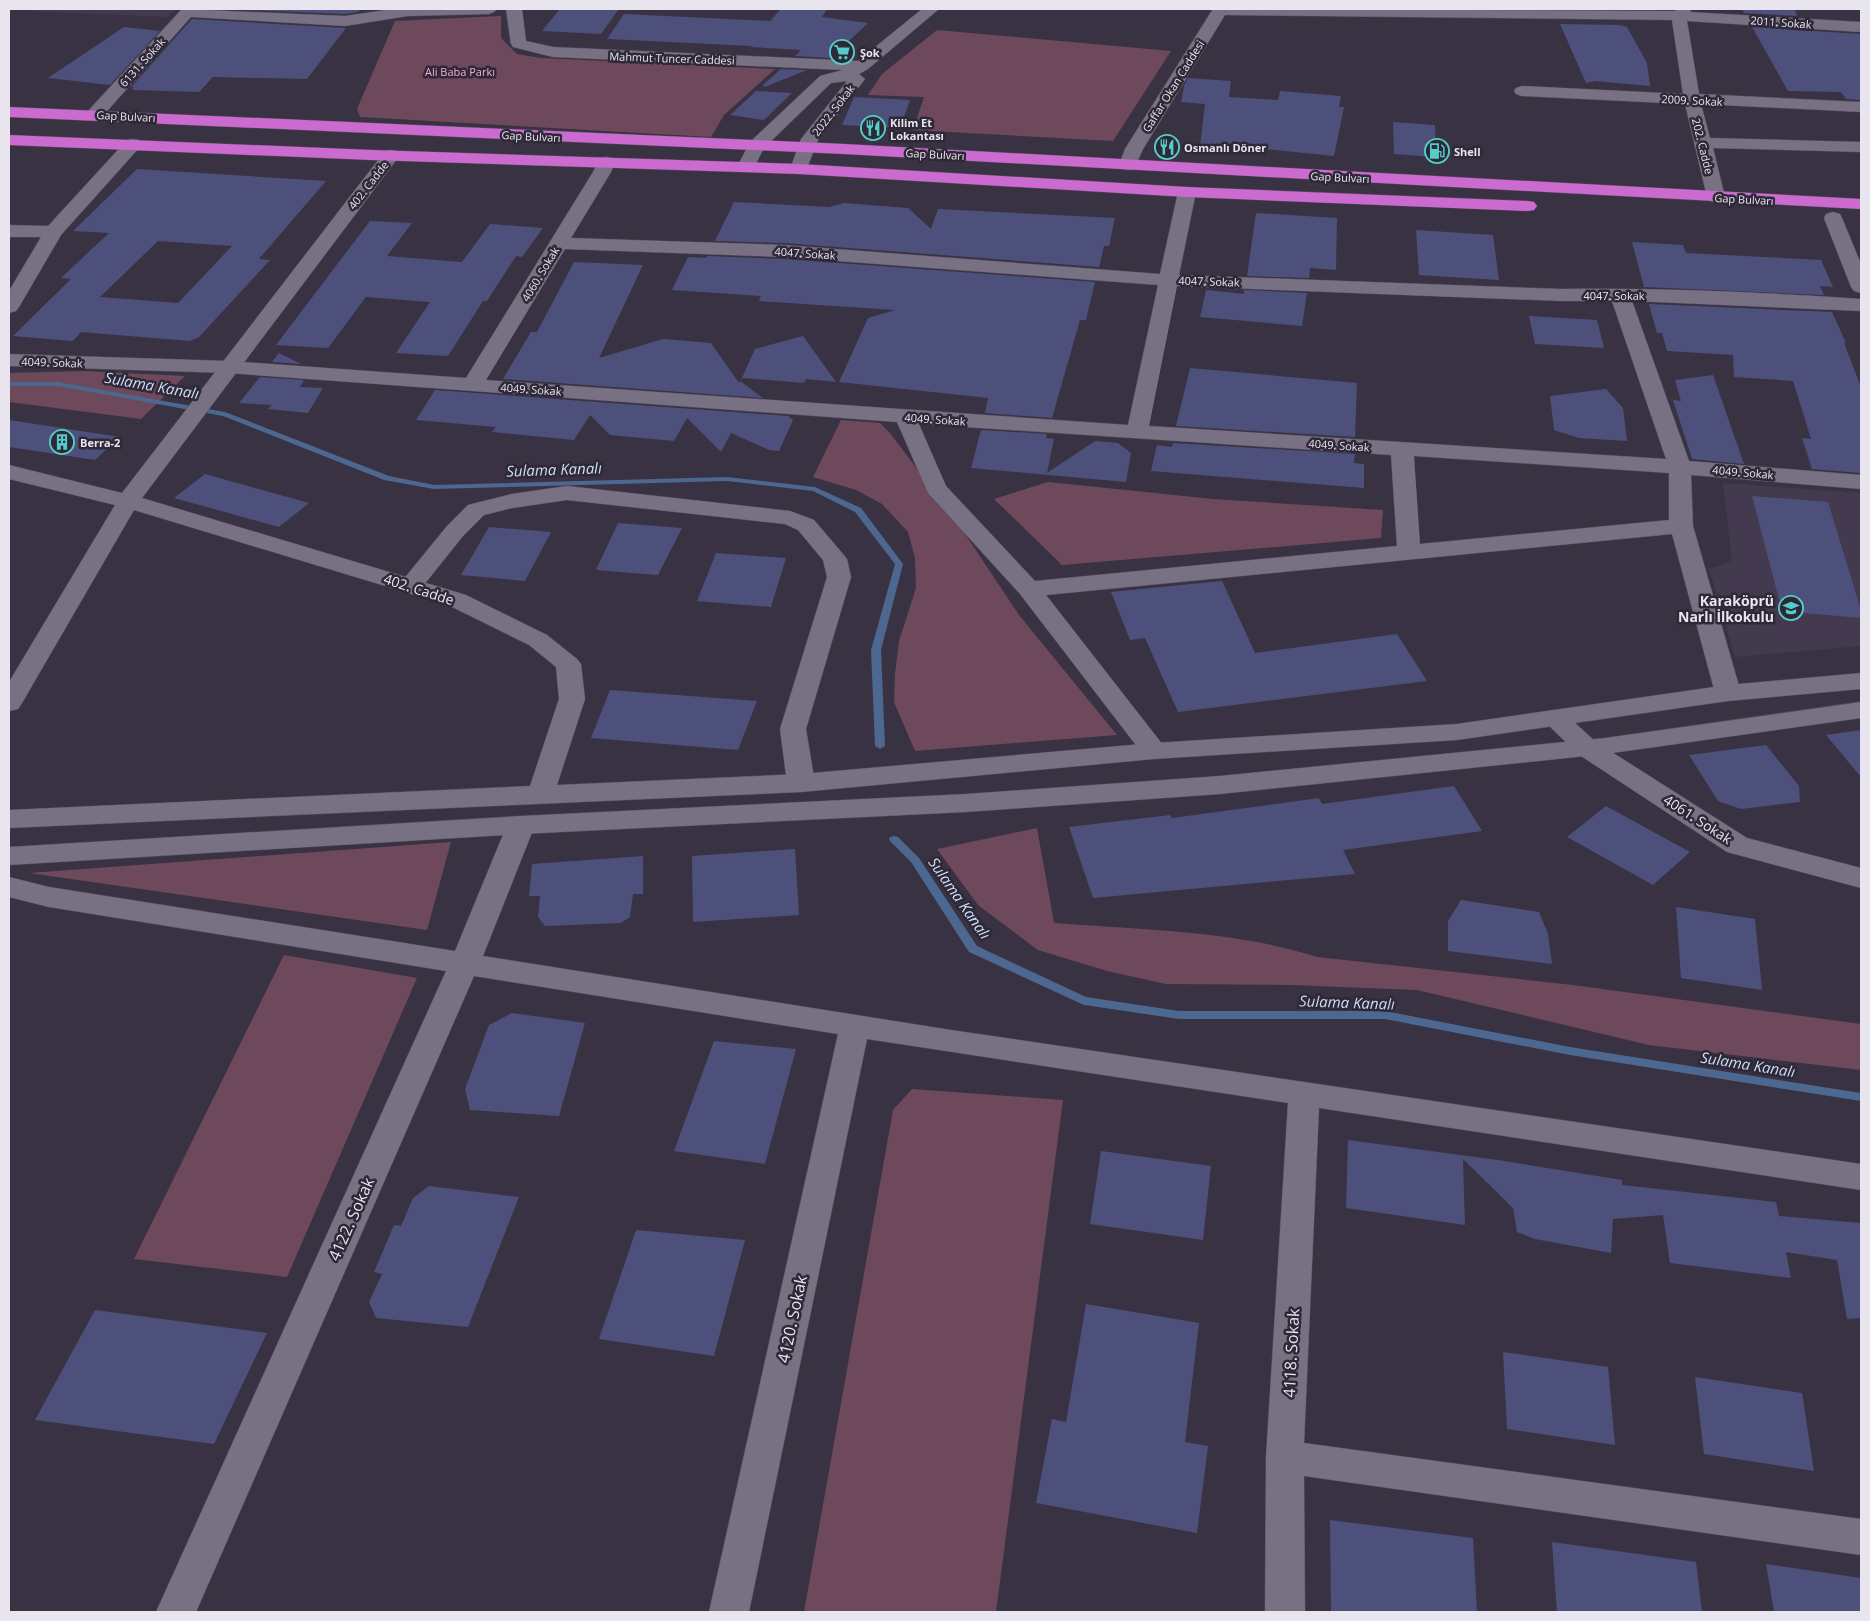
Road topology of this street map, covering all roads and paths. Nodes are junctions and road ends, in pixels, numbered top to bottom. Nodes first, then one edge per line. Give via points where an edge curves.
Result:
1 (488, 9) edge
2 (514, 9) edge
3 (931, 9) edge
4 (1221, 9) edge
5 (189, 10) edge
6 (1405, 10) edge
7 (1682, 12) edge
8 (1861, 27) edge
9 (862, 66) junction
10 (846, 75) junction
11 (1522, 91) dead end
12 (1692, 100) junction
13 (1861, 107) edge
14 (9, 112) edge
15 (94, 115) junction
16 (9, 140) edge
17 (1702, 143) junction
18 (133, 144) junction
19 (756, 146) junction
20 (1861, 147) edge
21 (806, 148) junction
22 (391, 155) junction
23 (606, 162) junction
24 (1128, 165) junction
25 (746, 167) junction
26 (799, 169) junction
27 (1187, 192) junction
28 (1861, 204) edge
29 (1715, 205) junction
30 (1545, 206) dead end
31 (1833, 218) junction
32 (1861, 220) edge
33 (9, 231) edge
34 (53, 232) junction
35 (558, 243) junction
36 (1168, 280) junction
37 (1861, 287) edge
38 (1620, 294) junction
39 (1861, 305) edge
40 (9, 307) edge
41 (9, 360) edge
42 (228, 366) junction
43 (472, 385) junction
44 (905, 416) junction
45 (1137, 432) junction
46 (1402, 449) junction
47 (1680, 467) junction
48 (9, 472) edge
49 (1861, 482) edge
50 (128, 501) junction
51 (1681, 526) junction
52 (1409, 552) junction
53 (410, 586) junction
54 (1029, 589) junction
55 (1861, 681) edge
56 (1728, 693) junction
57 (9, 702) edge
58 (1861, 710) edge
59 (1554, 718) junction
60 (1587, 748) junction
61 (1154, 751) junction
62 (801, 783) junction
63 (541, 794) junction
64 (9, 819) edge
65 (521, 825) junction
66 (9, 856) edge
67 (1861, 878) edge
68 (9, 887) edge
69 (465, 963) junction
70 (855, 1025) junction
71 (1304, 1094) junction
72 (1861, 1177) edge
73 (1285, 1457) junction
74 (1861, 1537) edge
75 (176, 1612) edge
76 (729, 1612) edge
77 (1285, 1612) edge

1 - 5 street via 408,11 345,21
2 - 9 street, Mahmut Tuncer Caddesi via 519,44 554,52
3 - 9 street, 2022. Sokak
4 - 6 street, 2011. Sokak
4 - 24 street, Gaffar Okan Caddesi via 1134,149
5 - 15 street, 6131. Sokak
6 - 7 street, 2011. Sokak
7 - 8 street, 2011. Sokak
7 - 12 street, 202. Cadde
9 - 10 street, 2022. Sokak
10 - 19 street via 826,79
10 - 21 street, 2022. Sokak via 857,79
11 - 12 street, 2009. Sokak
12 - 13 street, 2009. Sokak
12 - 17 street, 202. Cadde
14 - 15 highway, Gap Bulvarı
15 - 19 highway, Gap Bulvarı
16 - 18 highway, Gap Bulvarı
17 - 20 street
17 - 29 street, 202. Cadde
18 - 22 highway, Gap Bulvarı
18 - 34 street
19 - 21 highway, Gap Bulvarı
19 - 25 street
21 - 24 highway, Gap Bulvarı
21 - 26 street, 2022. Sokak
22 - 23 highway, Gap Bulvarı
22 - 42 street, 402. Cadde
23 - 25 highway, Gap Bulvarı
23 - 35 street, 4060. Sokak
24 - 29 highway, Gap Bulvarı
25 - 26 highway, Gap Bulvarı
26 - 27 highway, Gap Bulvarı
27 - 30 highway, Gap Bulvarı
27 - 36 street
28 - 29 highway, Gap Bulvarı
29 - 31 highway, Gap Bulvarı
31 - 32 highway, Gap Bulvarı
31 - 37 street
33 - 34 street
34 - 40 street
35 - 36 street, 4047. Sokak via 784,251
35 - 43 street, 4060. Sokak
36 - 38 street, 4047. Sokak via 1561,296
36 - 45 street
38 - 39 street, 4047. Sokak
38 - 47 street
41 - 42 street, 4049. Sokak
42 - 43 street, 4049. Sokak
42 - 50 street, 402. Cadde
43 - 44 street, 4049. Sokak
44 - 45 street, 4049. Sokak
44 - 54 street via 936,488
45 - 46 street, 4049. Sokak
46 - 47 street, 4049. Sokak
46 - 52 street
47 - 49 street, 4049. Sokak
47 - 51 street
48 - 50 street, 402. Cadde
50 - 53 street, 402. Cadde
50 - 57 street, 402. Cadde
51 - 52 street
51 - 56 street
52 - 54 street
53 - 62 street via 454,531 476,510 512,501 567,493 790,518 806,525 835,559 839,577 793,729
53 - 63 street, 402. Cadde via 457,600 538,640 568,664 572,699
54 - 61 street
55 - 56 street
56 - 59 street
58 - 60 street
59 - 60 street, 4061. Sokak
59 - 61 street via 1457,732
60 - 65 street via 1210,786 947,804
60 - 67 street, 4061. Sokak via 1737,845
61 - 62 street
62 - 63 street
63 - 64 street
65 - 66 street
65 - 69 street, 4122. Sokak
68 - 69 street via 49,897
69 - 70 street
69 - 75 street, 4122. Sokak
70 - 71 street
70 - 76 street, 4120. Sokak
71 - 72 street
71 - 73 street, 4118. Sokak
73 - 74 street
73 - 77 street, 4118. Sokak

